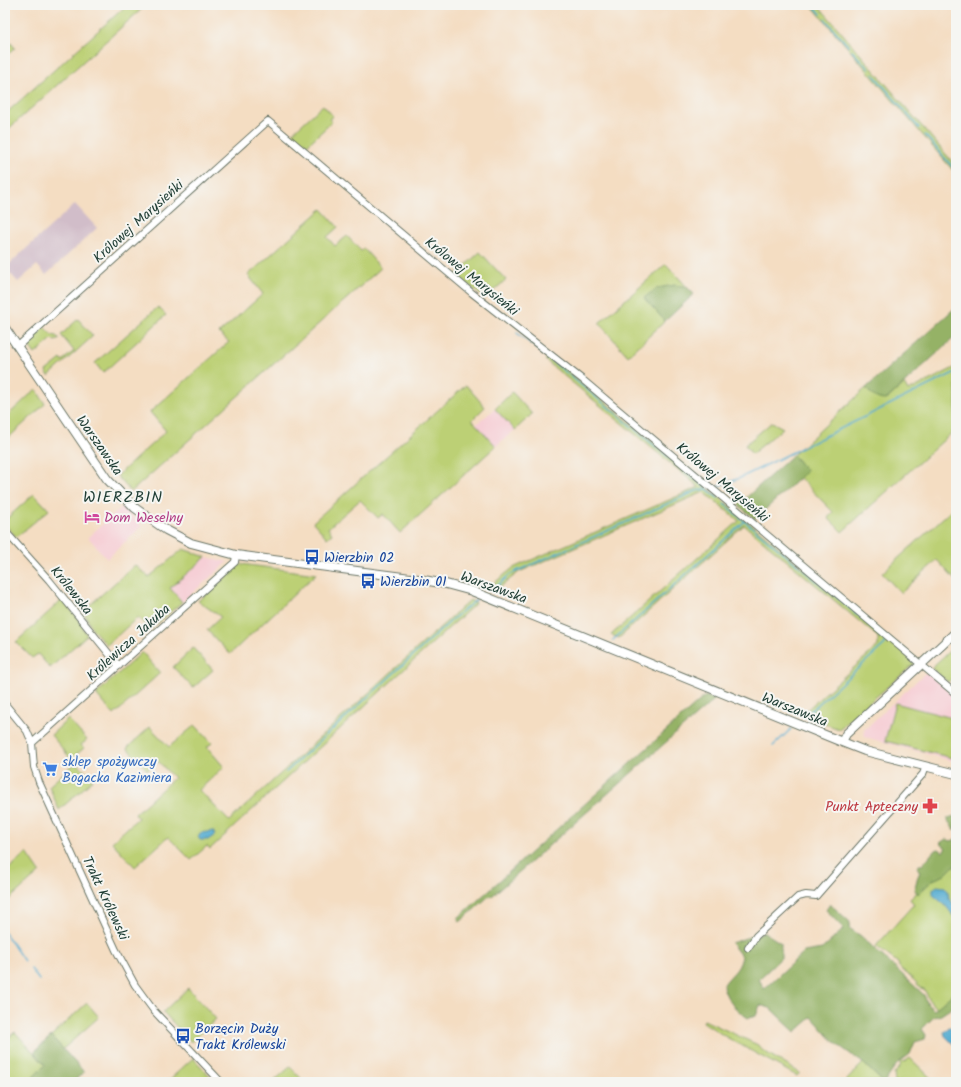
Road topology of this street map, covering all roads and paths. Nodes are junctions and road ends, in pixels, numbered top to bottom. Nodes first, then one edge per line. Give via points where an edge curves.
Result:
1 (5, 328) edge
2 (18, 346) junction
3 (5, 531) edge
4 (236, 555) junction
5 (956, 632) edge
6 (922, 664) junction
7 (119, 666) junction
8 (956, 694) edge
9 (5, 704) edge
10 (842, 742) junction
11 (32, 743) junction
12 (926, 766) junction
13 (956, 774) edge
14 (748, 948) dead end
15 (221, 1082) edge

1 - 2 main road, Warszawska
2 - 4 main road, Warszawska via 103,473 125,498 166,530 191,543
2 - 6 street, Królowej Marysieńki via 268,121 472,293 583,380
3 - 7 street, Królewska
4 - 7 street, Królewicza Jakuba via 235,562
4 - 10 main road, Warszawska via 418,579 472,591
5 - 6 main road
6 - 8 street
6 - 10 main road via 846,734
7 - 11 street, Królewicza Jakuba
9 - 11 street, Trakt Królewski via 22,724
10 - 12 main road, Warszawska via 865,751
11 - 15 street, Trakt Królewski via 34,767 39,782 116,950 135,985 154,1011
12 - 13 main road, Warszawska
12 - 14 street via 923,774 822,890 816,896 798,897 756,936

